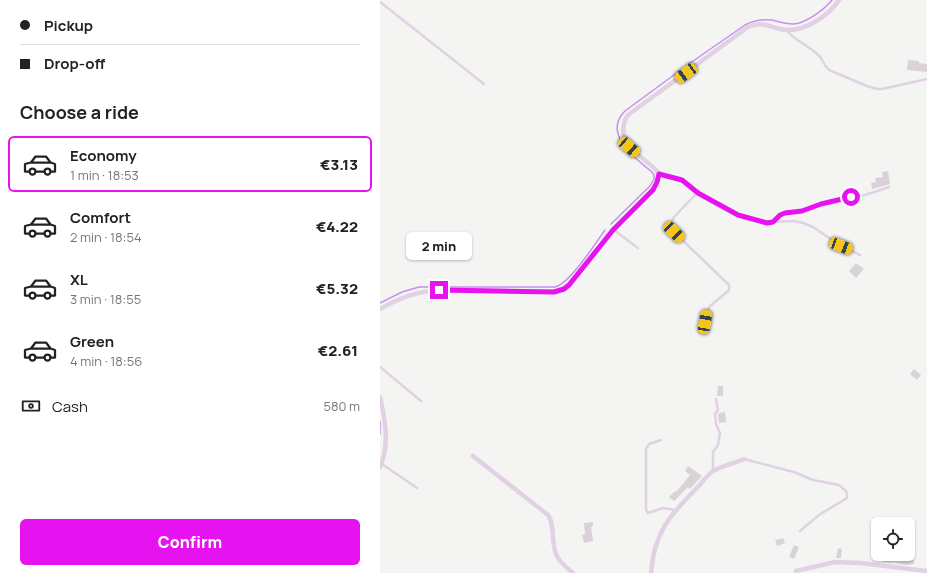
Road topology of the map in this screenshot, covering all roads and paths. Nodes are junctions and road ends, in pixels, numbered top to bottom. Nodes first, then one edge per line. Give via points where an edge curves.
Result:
1 (839, 0) edge
2 (380, 2) edge
3 (787, 30) junction
4 (927, 79) edge
5 (484, 84) dead end
6 (659, 174) junction
7 (889, 187) dead end
8 (698, 193) junction
9 (773, 222) junction
10 (613, 230) junction
11 (638, 248) dead end
12 (860, 255) dead end
13 (380, 309) edge
14 (705, 322) dead end
15 (380, 367) edge
16 (380, 397) edge
17 (716, 399) dead end
18 (421, 401) dead end
19 (661, 440) dead end
20 (473, 456) dead end
21 (744, 459) joint
22 (381, 465) edge
23 (713, 472) junction
24 (417, 488) dead end
25 (675, 510) junction
26 (800, 531) dead end
27 (796, 571) dead end
28 (927, 571) edge
29 (573, 573) edge
30 (651, 573) edge

1 - 3 street via 830,11 813,22
2 - 5 lane
3 - 4 lane via 792,37 819,55 826,68 866,86 882,89
3 - 6 street via 765,24 748,27 628,115 624,128 627,144
6 - 8 lane via 682,180
6 - 10 street via 653,190
7 - 9 lane via 802,211 785,213
8 - 9 lane via 738,215 767,223
8 - 14 lane via 674,217 670,225 674,232 729,285 728,292 709,307
9 - 12 lane via 794,221 813,227
10 - 11 lane
10 - 13 street via 573,280 559,291 423,291 403,297
15 - 18 lane
16 - 22 street via 386,433
17 - 23 lane via 716,424 720,433 714,452
19 - 25 lane via 648,445 646,449 646,513 663,508
20 - 29 street via 548,515 552,521 556,556
21 - 23 street
21 - 26 lane via 794,472 813,480 839,485 846,491 847,498 819,515
22 - 24 lane
23 - 25 street
25 - 30 street via 658,539
27 - 28 street via 835,562

